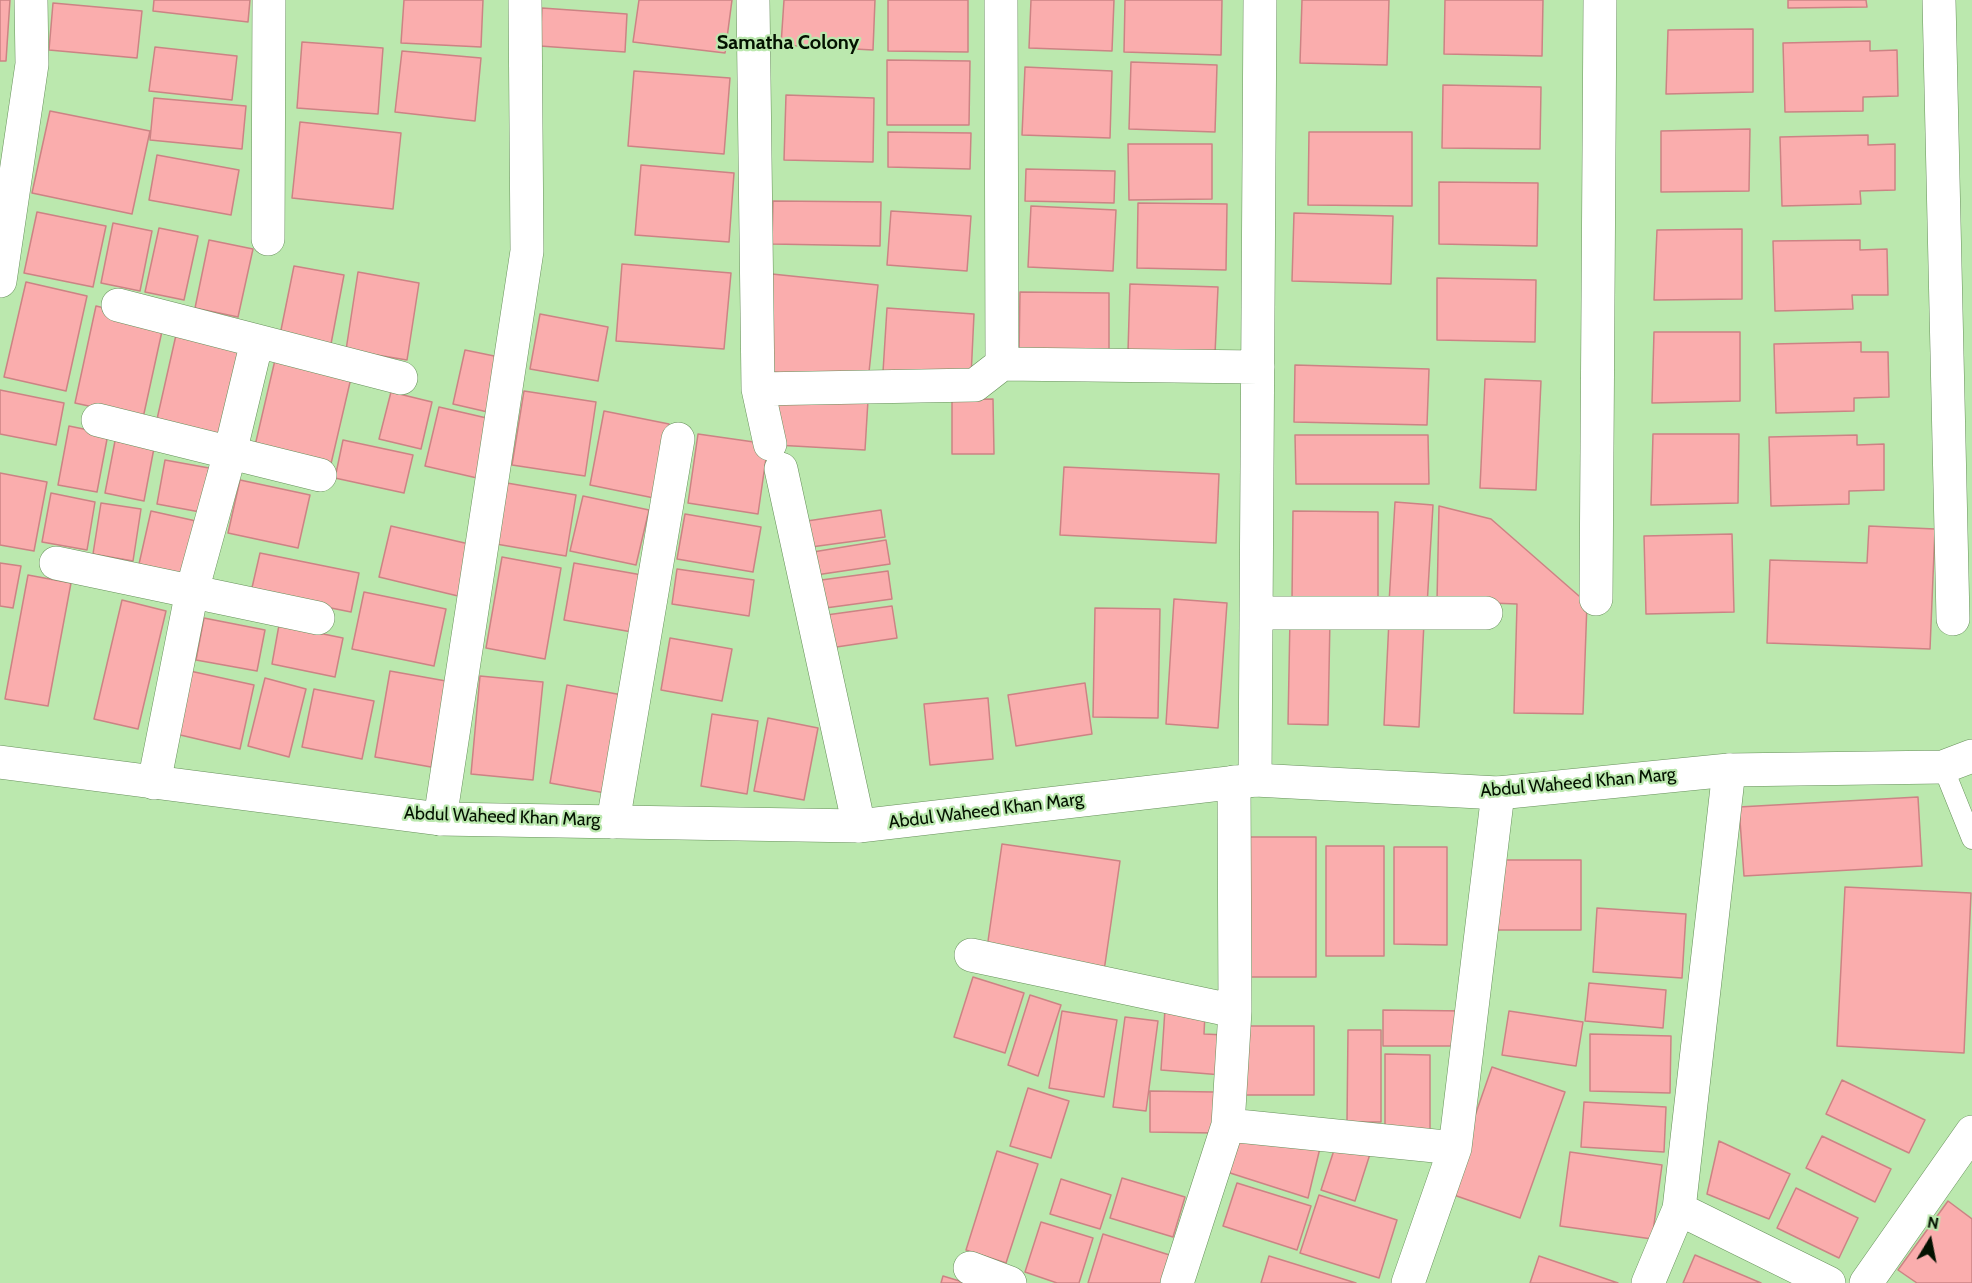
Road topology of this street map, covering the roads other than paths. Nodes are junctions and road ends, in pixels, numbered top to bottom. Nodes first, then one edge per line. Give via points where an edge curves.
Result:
1 (32, 0) edge
2 (269, 0) edge
3 (525, 0) edge
4 (753, 0) edge
5 (1001, 0) edge
6 (1260, 0) edge
7 (1600, 0) edge
8 (1939, 0) edge
9 (268, 239) dead end
10 (0, 281) edge
11 (118, 305) dead end
12 (257, 340) junction
13 (1002, 364) junction
14 (1258, 367) junction
15 (401, 378) dead end
16 (758, 389) junction
17 (98, 420) dead end
18 (678, 439) dead end
19 (230, 453) junction
20 (320, 475) dead end
21 (56, 564) dead end
22 (192, 591) junction
23 (1596, 599) dead end
24 (1256, 613) junction
25 (1486, 613) dead end
26 (318, 618) dead end
27 (1953, 619) dead end
28 (1958, 761) edge
29 (0, 762) edge
30 (1729, 770) junction
31 (1244, 781) junction
32 (154, 783) junction
33 (1498, 793) junction
34 (440, 819) junction
35 (613, 822) junction
36 (860, 826) junction
37 (1972, 839) edge
38 (971, 955) dead end
39 (1235, 1011) junction
40 (1228, 1125) junction
41 (1972, 1132) edge
42 (1455, 1148) junction
43 (1679, 1209) junction
44 (970, 1268) dead end
45 (1010, 1283) edge
46 (1177, 1283) edge
47 (1408, 1283) edge
48 (1648, 1283) edge
49 (1830, 1283) edge
50 (1866, 1283) edge

1 - 10 street via 32,64
2 - 9 street
3 - 34 street via 527,251
4 - 16 street
5 - 13 street
6 - 14 street
7 - 23 street
8 - 27 street
11 - 12 street
12 - 15 street
12 - 19 street
13 - 14 street
13 - 16 street via 975,385
14 - 24 street
16 - 36 street
17 - 19 street
18 - 35 street
19 - 20 street
19 - 22 street
21 - 22 street
22 - 26 street
22 - 32 street
24 - 25 street
24 - 31 street
28 - 30 street, Abdul Waheed Khan Marg
28 - 37 lane
29 - 32 street, Abdul Waheed Khan Marg
30 - 33 street, Abdul Waheed Khan Marg
30 - 43 street
31 - 33 street, Abdul Waheed Khan Marg
31 - 36 street, Abdul Waheed Khan Marg
31 - 39 street
32 - 34 street, Abdul Waheed Khan Marg
33 - 42 street
34 - 35 street, Abdul Waheed Khan Marg
35 - 36 street, Abdul Waheed Khan Marg
38 - 39 street
39 - 40 street
40 - 42 street
40 - 46 street
41 - 50 street
42 - 47 street
43 - 48 street
43 - 49 street
44 - 45 street

